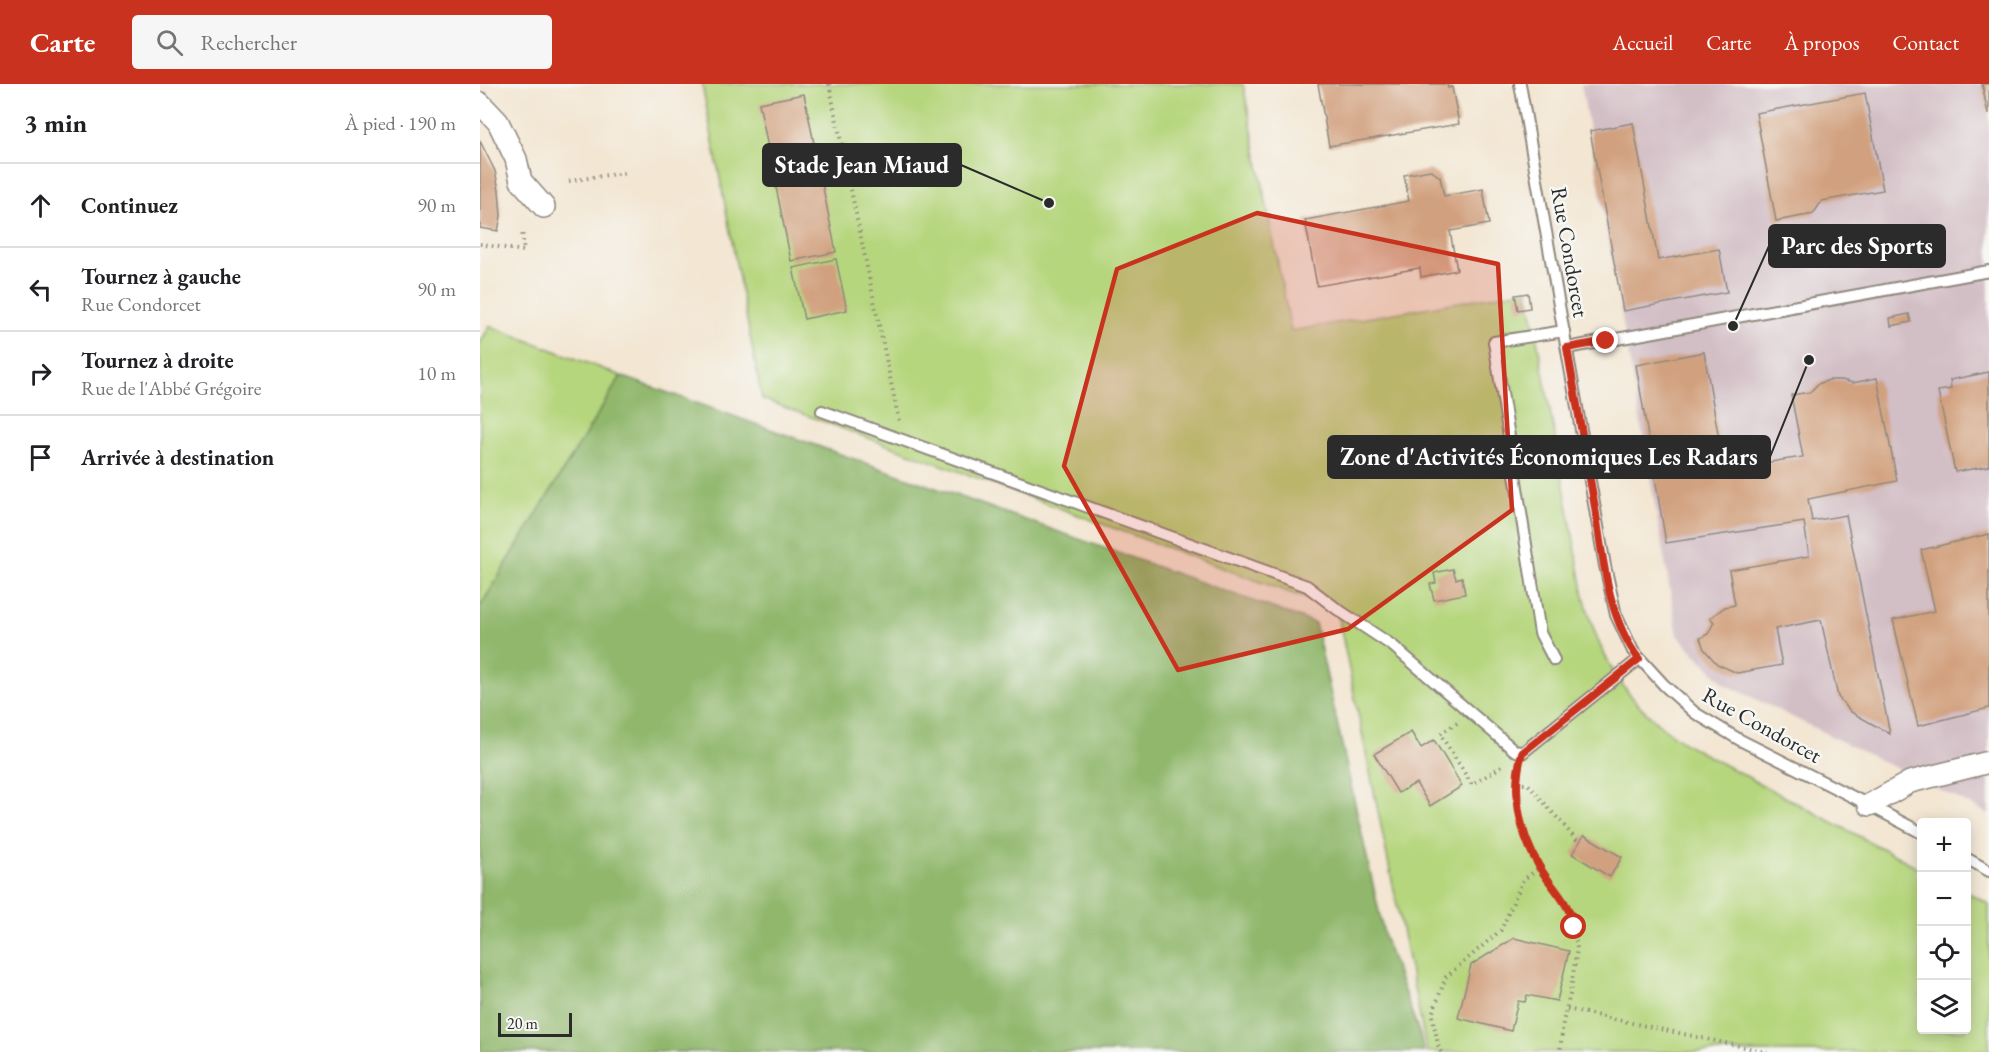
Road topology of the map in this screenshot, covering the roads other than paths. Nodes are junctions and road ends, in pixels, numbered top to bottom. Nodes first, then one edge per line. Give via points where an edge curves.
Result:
1 (1520, 84) edge
2 (480, 103) edge
3 (544, 207) dead end
4 (1989, 271) edge
5 (1564, 331) junction
6 (1567, 348) junction
7 (822, 411) dead end
8 (1639, 659) junction
9 (1554, 660) dead end
10 (1989, 762) edge
11 (1869, 805) junction
12 (1917, 830) edge
13 (1971, 861) edge
14 (1989, 871) edge

1 - 5 lane, Rue Condorcet
2 - 3 street via 498,122 516,159 521,181
4 - 6 lane
5 - 6 lane, Rue Condorcet
5 - 9 lane via 1494,342 1540,633
6 - 8 lane, Rue Condorcet via 1616,615
7 - 8 lane via 1307,586 1393,646 1522,753
8 - 11 lane, Rue Condorcet via 1695,713
10 - 11 street via 1910,782
11 - 12 lane, Rue Condorcet
13 - 14 lane

